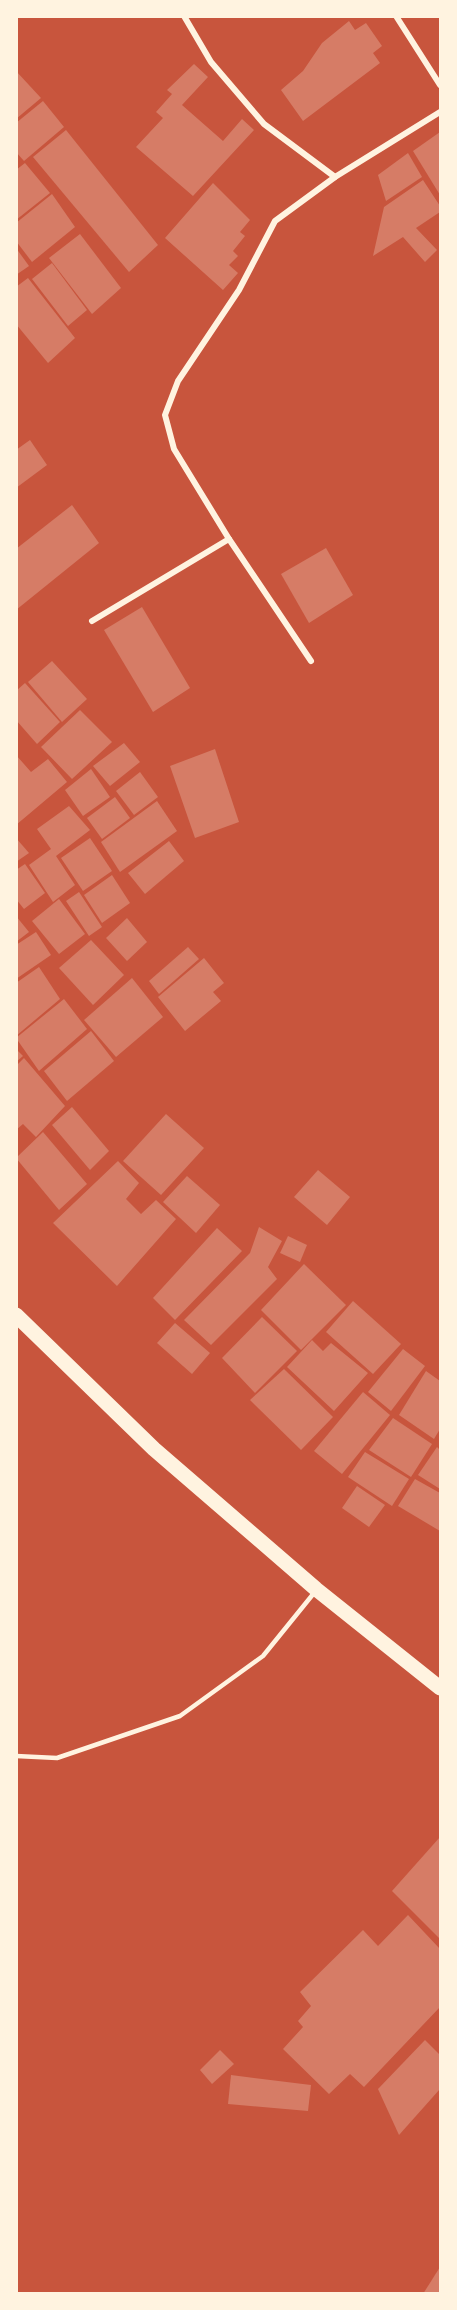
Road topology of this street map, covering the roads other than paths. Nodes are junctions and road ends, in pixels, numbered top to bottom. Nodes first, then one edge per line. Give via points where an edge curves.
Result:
1 (184, 16) edge
2 (396, 16) edge
3 (441, 85) edge
4 (441, 112) edge
5 (335, 177) junction
6 (229, 538) junction
7 (92, 621) dead end
8 (312, 661) dead end
9 (16, 1315) edge
10 (316, 1589) junction
11 (441, 1688) edge
12 (16, 1756) edge

1 - 5 street via 212,62 264,124
2 - 3 street
4 - 5 street
5 - 6 street via 275,221 239,290 178,381 165,416 174,449
6 - 7 street
6 - 8 street
9 - 10 main road via 154,1449
10 - 11 main road
10 - 12 lane via 263,1656 180,1716 57,1758

